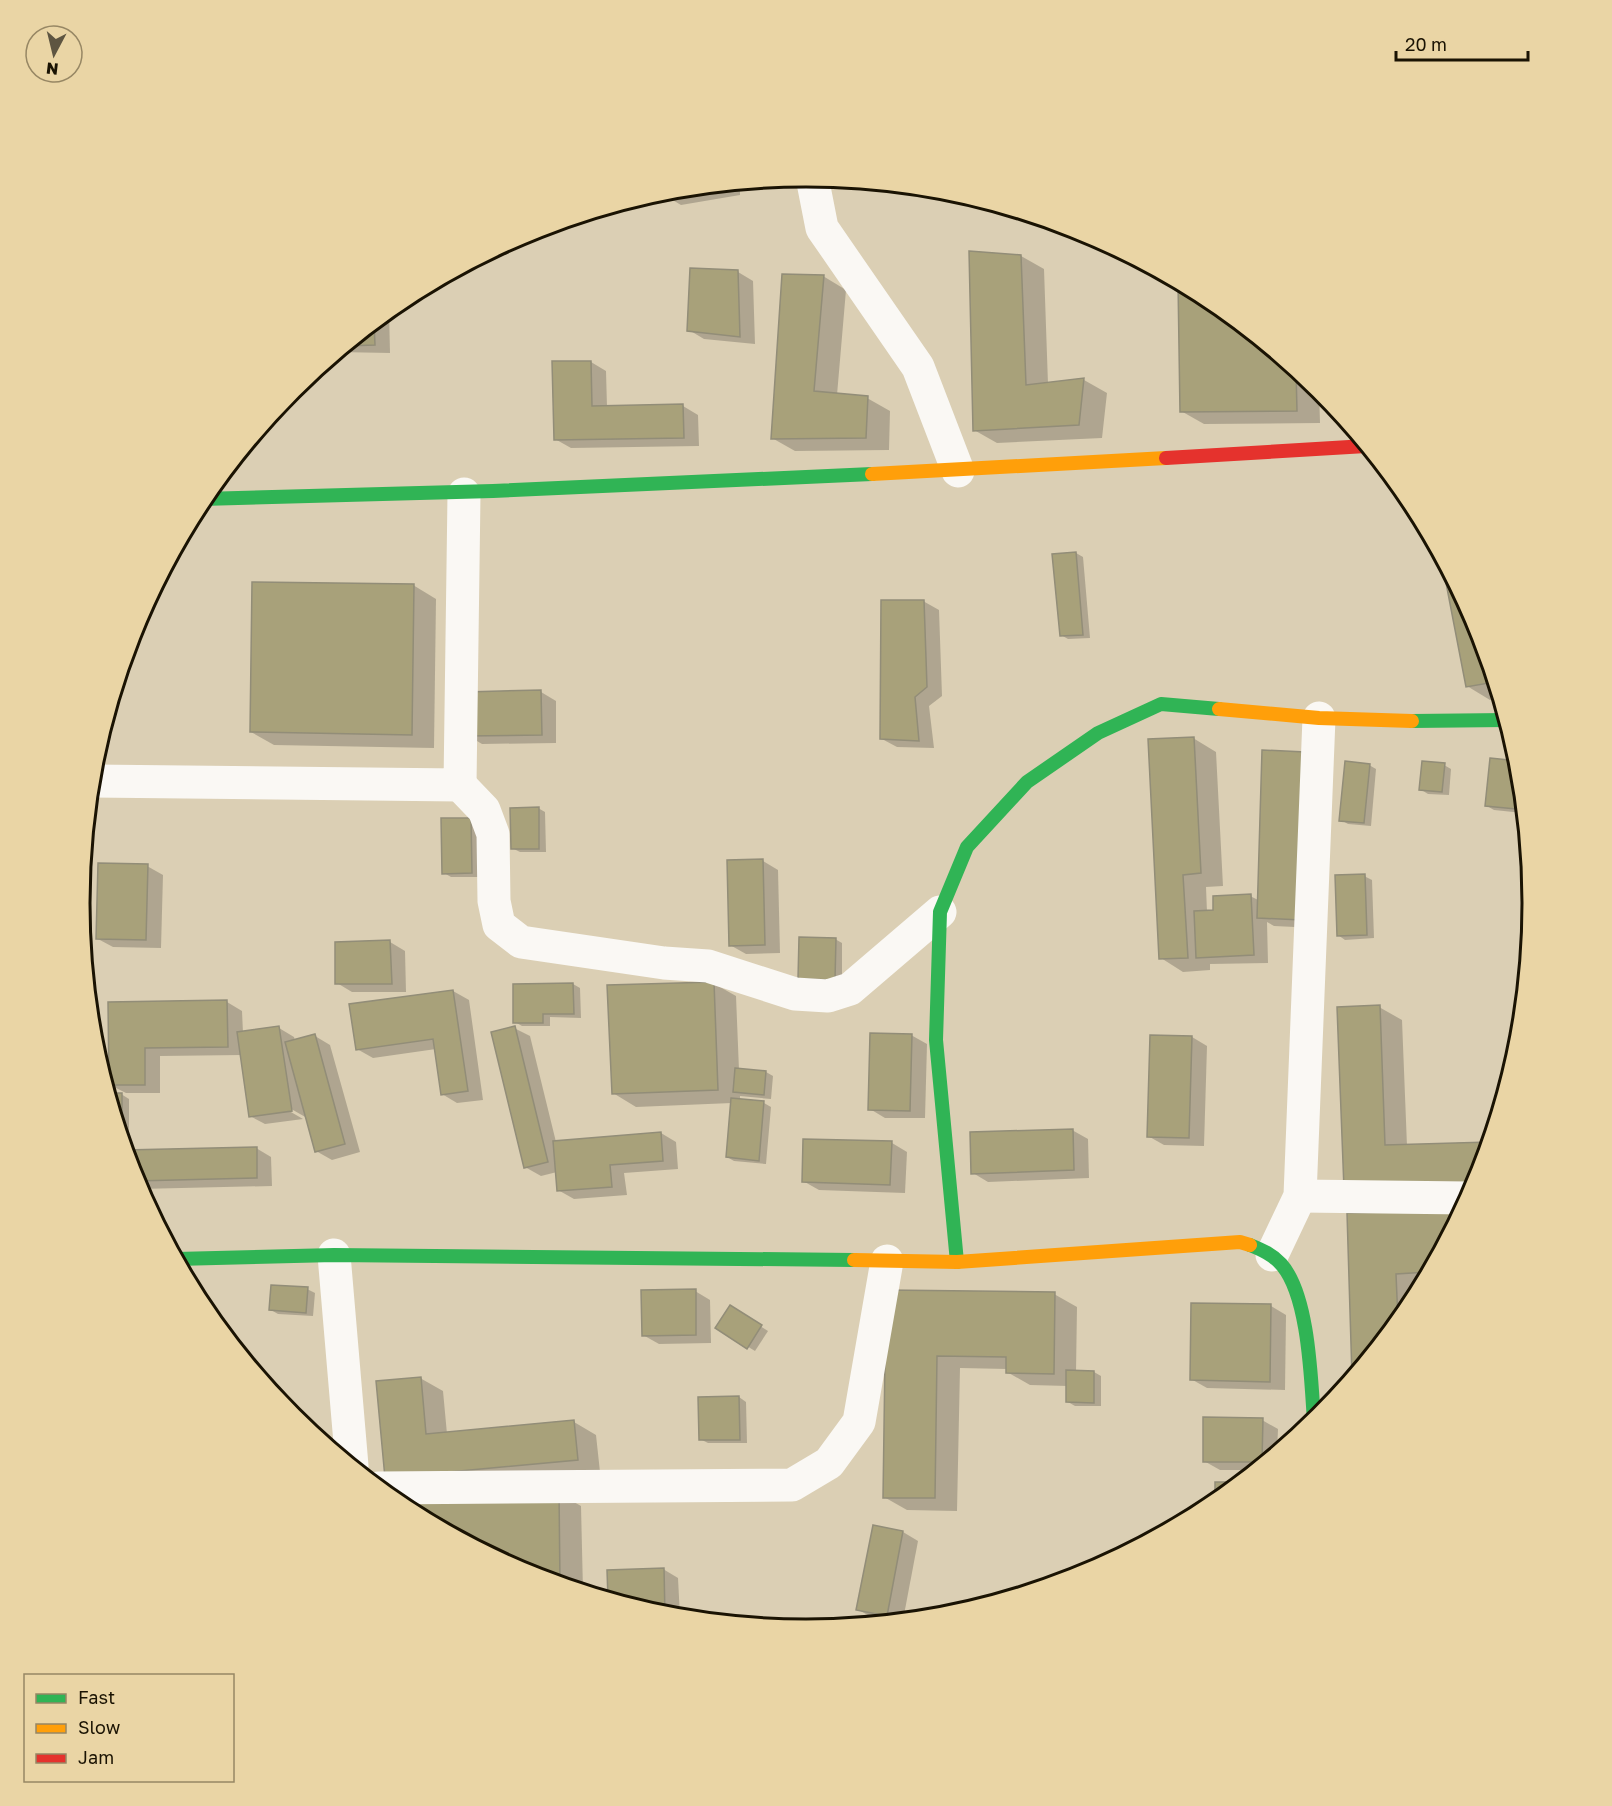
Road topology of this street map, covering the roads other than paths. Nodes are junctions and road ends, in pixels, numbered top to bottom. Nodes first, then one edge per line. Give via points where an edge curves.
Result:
1 (814, 187) edge
2 (1357, 447) edge
3 (958, 471) junction
4 (464, 494) junction
5 (215, 499) edge
6 (1319, 718) junction
7 (1498, 720) edge
8 (101, 781) edge
9 (460, 785) junction
10 (940, 912) junction
11 (1300, 1196) junction
12 (1458, 1198) edge
13 (334, 1255) junction
14 (1272, 1255) junction
15 (184, 1258) edge
16 (887, 1261) junction
17 (957, 1262) junction
18 (1313, 1408) edge
19 (351, 1455) edge
20 (394, 1488) edge

1 - 3 street via 822,228 918,367
2 - 3 street
3 - 4 street
4 - 5 street
4 - 9 street
6 - 7 street
6 - 10 street via 1161,704 1098,733 1027,782 967,847
6 - 11 street
8 - 9 street
9 - 10 street via 484,810 493,834 494,901 499,925 521,942 708,966 795,994 828,996 850,989
10 - 17 street via 936,1040
11 - 12 street
11 - 14 street
13 - 15 street
13 - 16 street
13 - 19 street
14 - 17 street via 1240,1242
14 - 18 street via 1291,1279 1304,1324
16 - 17 street
16 - 20 street via 859,1422 829,1463 792,1485

